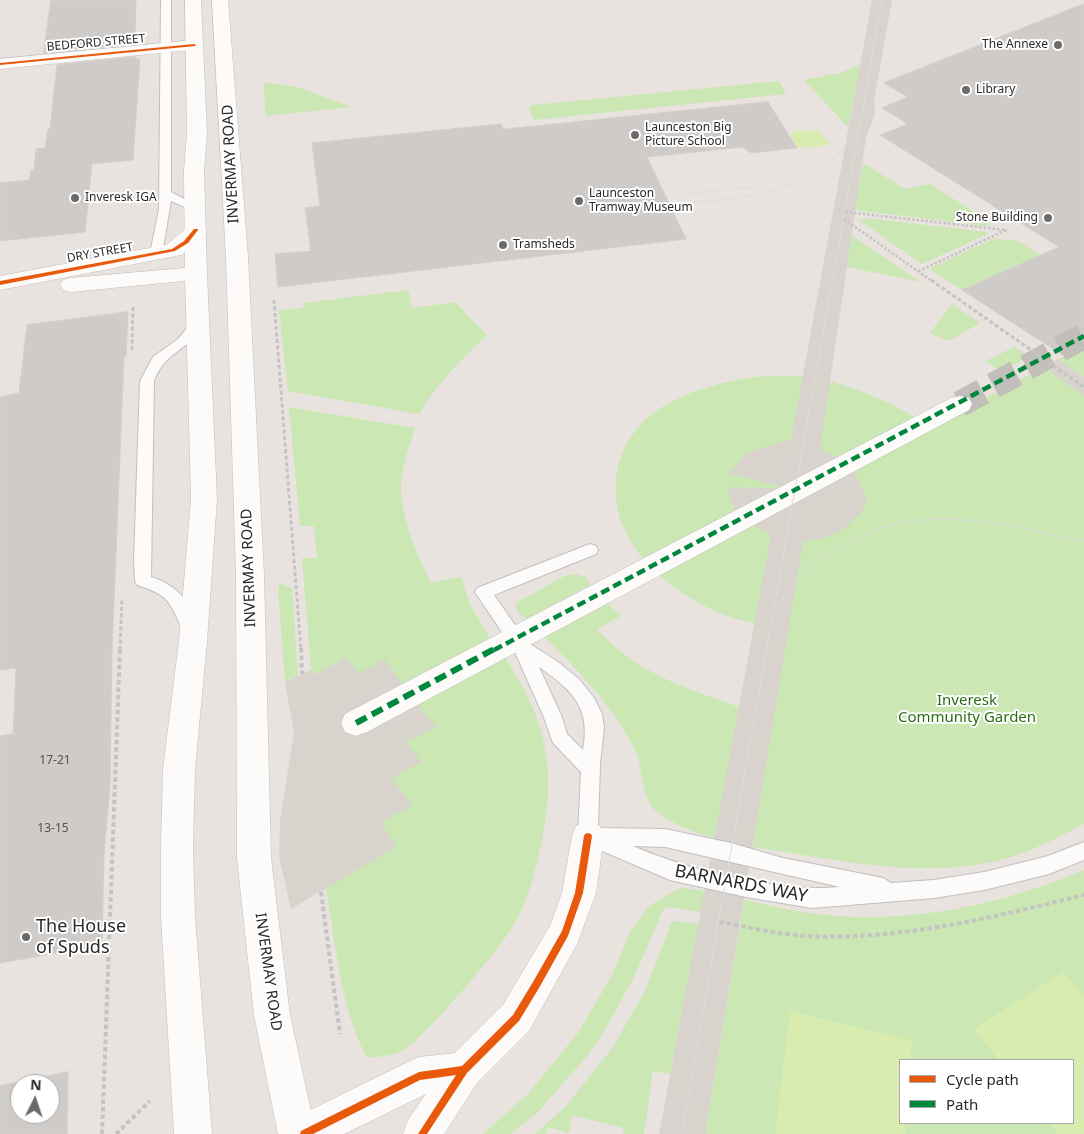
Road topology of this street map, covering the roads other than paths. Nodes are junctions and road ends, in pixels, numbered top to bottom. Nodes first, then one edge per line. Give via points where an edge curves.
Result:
1 (166, 0) edge
2 (193, 0) edge
3 (213, 0) edge
4 (220, 0) edge
5 (194, 45) junction
6 (165, 48) junction
7 (0, 64) edge
8 (225, 74) junction
9 (197, 133) junction
10 (164, 194) junction
11 (196, 208) junction
12 (196, 230) junction
13 (156, 254) junction
14 (216, 266) junction
15 (0, 283) edge
16 (0, 289) edge
17 (198, 324) junction
18 (960, 404) tunnel mouth
19 (590, 550) dead end
20 (193, 641) junction
21 (518, 642) junction
22 (356, 722) dead end
23 (590, 769) junction
24 (588, 836) junction
25 (1084, 851) edge
26 (900, 891) junction
27 (464, 1070) junction
28 (193, 1134) edge
29 (298, 1134) edge
30 (304, 1134) edge
31 (422, 1134) edge

1 - 6 lane
2 - 5 main road, INVERMAY ROAD
3 - 5 main road via 208,16 208,40
4 - 8 main road, INVERMAY ROAD
5 - 6 main road, BEDFORD STREET
5 - 9 main road, INVERMAY ROAD
6 - 7 main road, BEDFORD STREET
6 - 10 lane
8 - 9 main road via 213,79 211,119
8 - 14 main road, INVERMAY ROAD
9 - 11 main road, INVERMAY ROAD
10 - 11 lane
10 - 13 lane via 165,209
11 - 12 main road, INVERMAY ROAD
12 - 13 main road, DRY STREET via 180,246
12 - 14 main road, INVERMAY ROAD
13 - 15 main road, DRY STREET
14 - 16 main road, DRY STREET via 121,282
14 - 17 main road, INVERMAY ROAD
14 - 29 main road, INVERMAY ROAD via 250,575 254,858 272,1015
17 - 20 main road, INVERMAY ROAD via 204,499
17 - 20 lane via 184,344 158,359 147,380 142,560 143,581 162,586 179,602 188,617
18 - 21 main road
19 - 21 lane via 483,592
20 - 28 main road, INVERMAY ROAD via 179,769 177,847 178,917
21 - 22 main road
21 - 23 lane via 552,715 559,738
21 - 23 lane via 565,677 592,714 595,736
23 - 24 lane
24 - 26 lane, BARNARDS WAY via 664,838
24 - 26 lane, BARNARDS WAY via 670,871 781,894 812,899
24 - 27 main road via 579,893 565,932 516,1018
25 - 26 lane, BARNARDS WAY via 984,881
27 - 30 main road via 419,1076
27 - 31 main road

